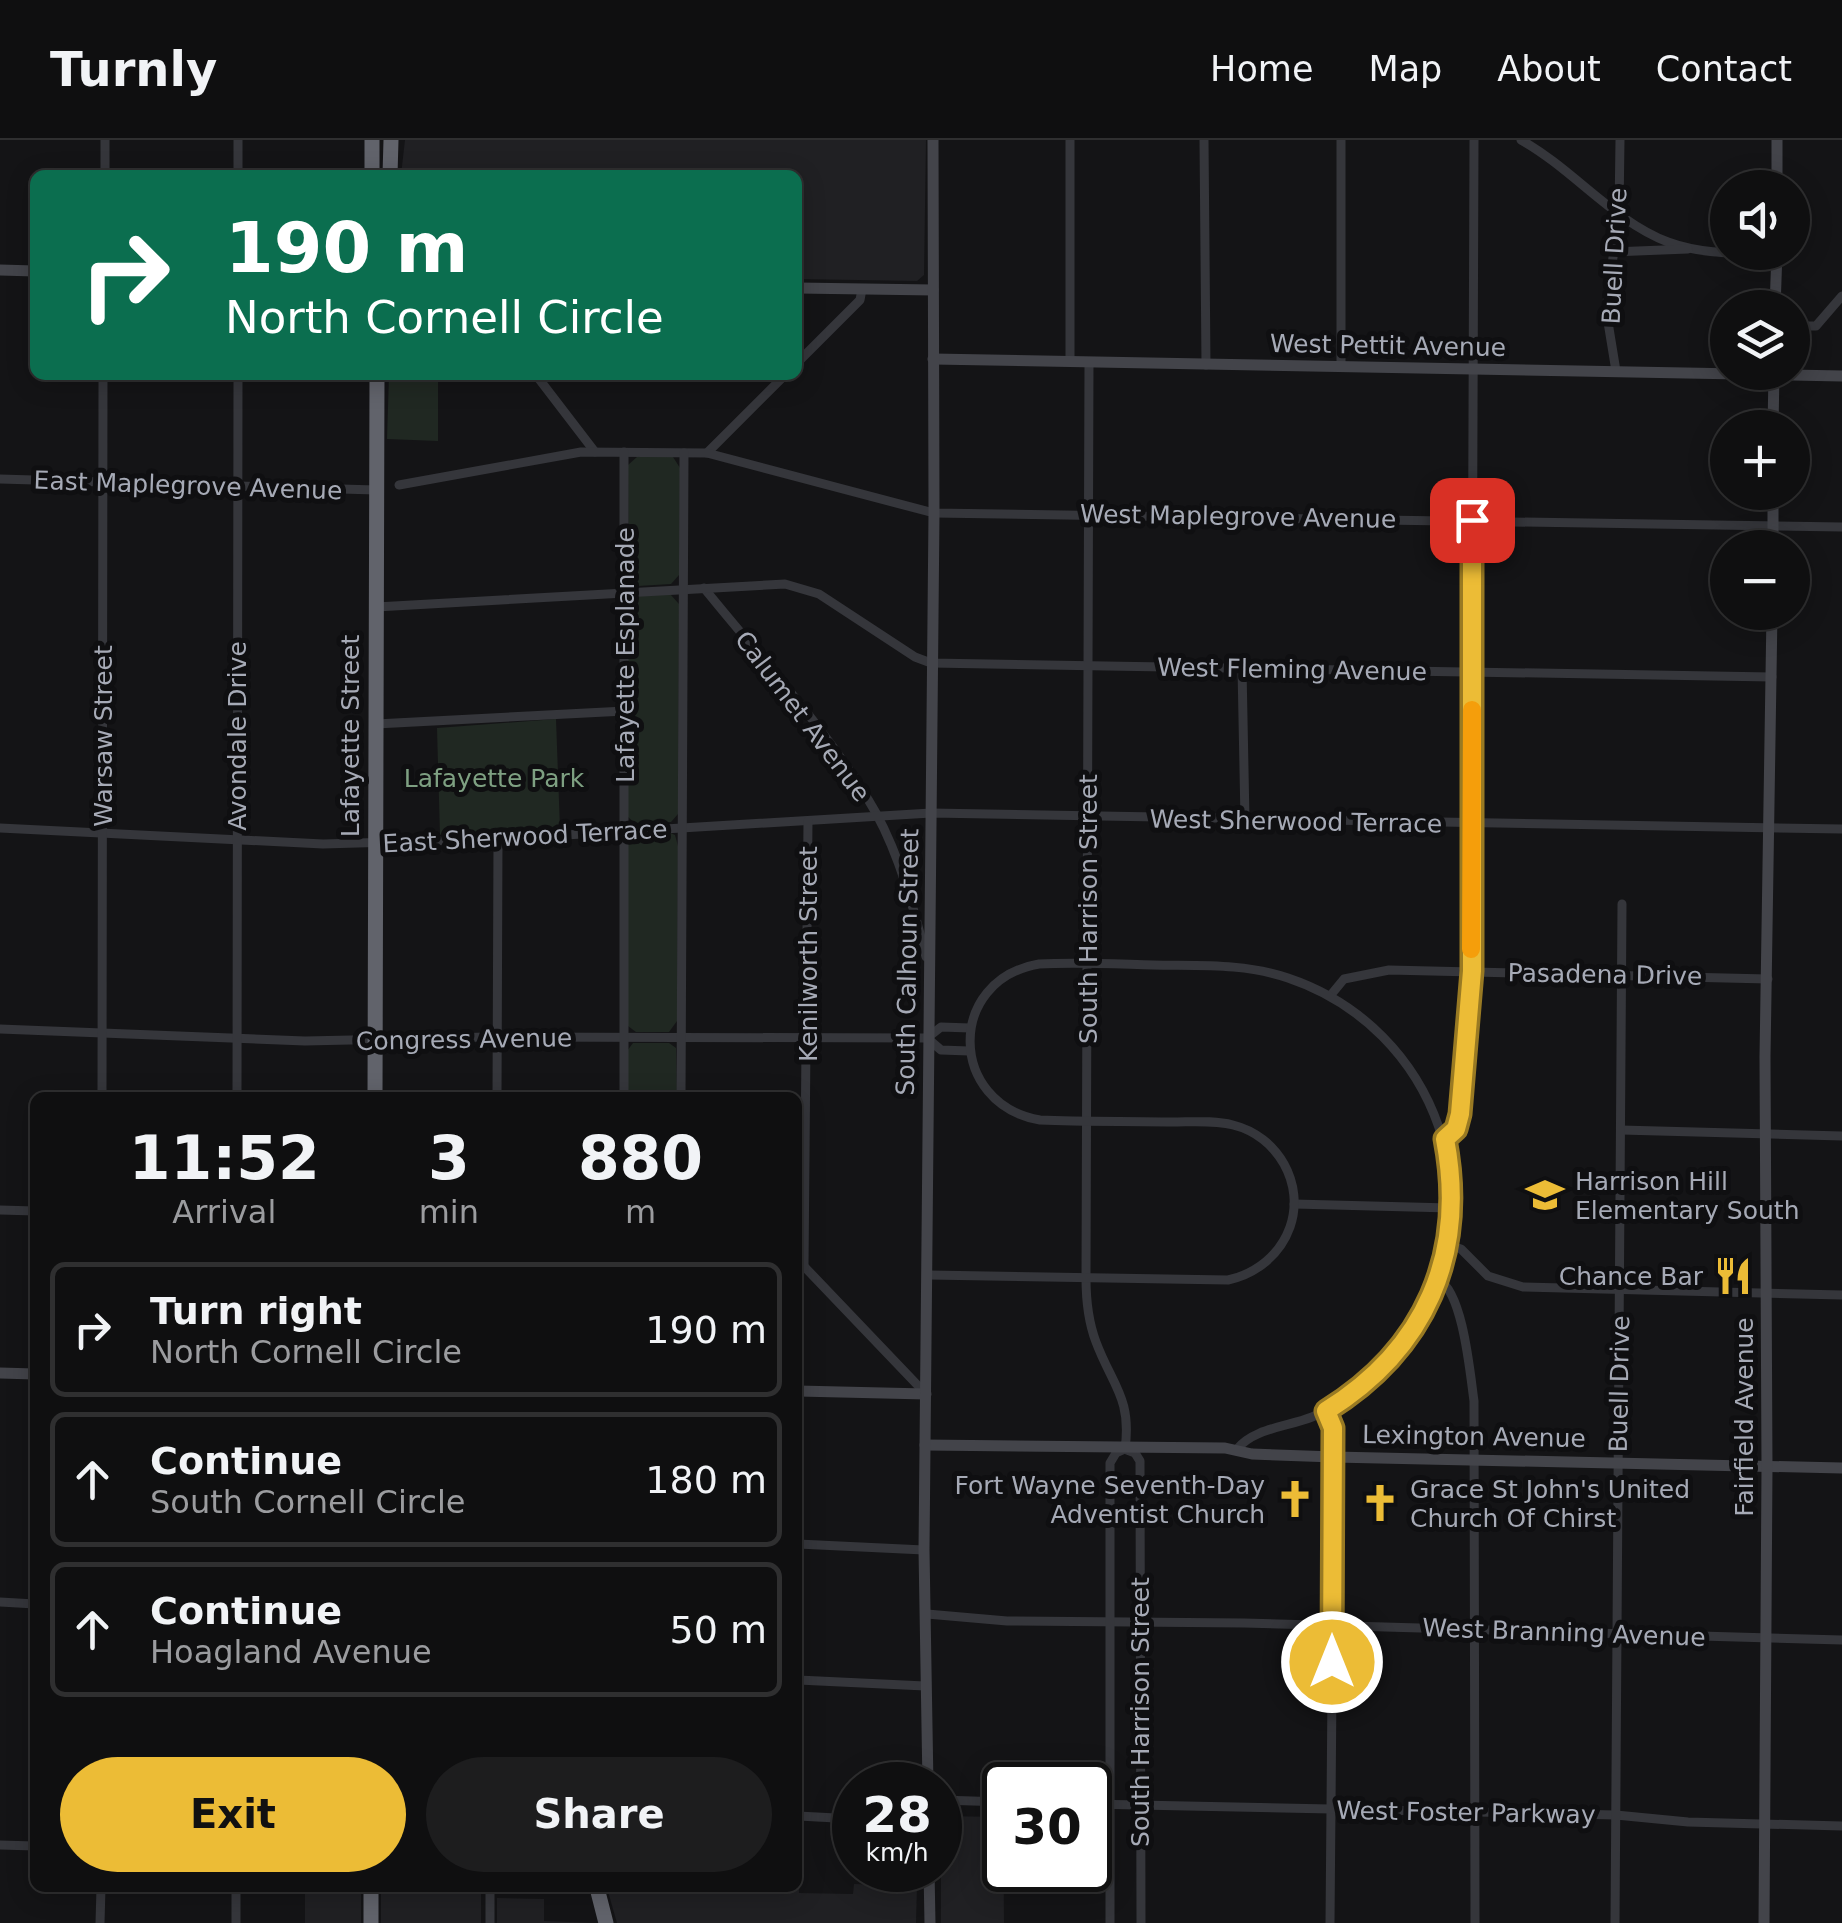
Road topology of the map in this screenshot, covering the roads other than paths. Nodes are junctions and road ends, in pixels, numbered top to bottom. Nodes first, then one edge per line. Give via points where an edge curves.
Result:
1 (105, 140) edge
2 (238, 140) edge
3 (372, 140) edge
4 (391, 140) edge
5 (934, 140) edge
6 (1070, 140) edge
7 (1204, 140) edge
8 (1341, 140) edge
9 (1474, 140) edge
10 (1522, 140) edge
11 (1620, 140) edge
12 (1777, 140) edge
13 (105, 170) edge
14 (238, 170) edge
15 (372, 170) edge
16 (390, 170) edge
17 (1777, 170) edge
18 (1619, 212) junction
19 (1691, 248) junction
20 (1612, 252) junction
21 (1710, 252) edge
22 (0, 270) edge
23 (30, 272) edge
24 (802, 288) edge
25 (862, 289) junction
26 (932, 290) junction
27 (1842, 296) edge
28 (1810, 326) edge
29 (802, 358) edge
30 (933, 359) junction
31 (1070, 362) junction
32 (1090, 362) junction
33 (1206, 364) junction
34 (1341, 366) junction
35 (1472, 369) junction
36 (1616, 371) junction
37 (1710, 373) edge
38 (1810, 375) edge
39 (1842, 376) edge
40 (103, 380) edge
41 (238, 380) edge
42 (377, 380) edge
43 (540, 380) edge
44 (780, 380) edge
45 (596, 452) junction
46 (624, 452) junction
47 (684, 453) junction
48 (707, 453) junction
49 (0, 480) edge
50 (102, 482) junction
51 (399, 485) dead end
52 (237, 486) junction
53 (376, 490) junction
54 (1773, 510) edge
55 (934, 513) junction
56 (1091, 513) junction
57 (1472, 520) junction
58 (1773, 526) junction
59 (1842, 527) edge
60 (1773, 530) edge
61 (683, 588) junction
62 (704, 588) junction
63 (625, 592) junction
64 (376, 607) junction
65 (1772, 630) edge
66 (932, 662) junction
67 (1088, 665) junction
68 (1242, 668) junction
69 (1472, 672) junction
70 (1772, 678) junction
71 (624, 711) junction
72 (376, 724) junction
73 (931, 814) junction
74 (878, 816) junction
75 (1089, 816) junction
76 (808, 820) junction
77 (1245, 820) junction
78 (1471, 824) junction
79 (682, 827) junction
80 (0, 828) edge
81 (1771, 829) junction
82 (1842, 829) edge
83 (624, 830) junction
84 (103, 834) junction
85 (237, 839) junction
86 (498, 839) junction
87 (374, 844) junction
88 (1622, 904) dead end
89 (929, 905) junction
90 (914, 907) junction
91 (1087, 964) junction
92 (928, 965) junction
93 (1472, 971) junction
94 (1621, 975) junction
95 (1768, 979) junction
96 (1330, 996) junction
97 (0, 1028) edge
98 (970, 1028) junction
99 (102, 1032) junction
100 (238, 1036) junction
101 (497, 1038) junction
102 (623, 1038) junction
103 (681, 1038) junction
104 (807, 1038) junction
105 (928, 1038) junction
106 (375, 1040) junction
107 (969, 1052) junction
108 (102, 1092) edge
109 (237, 1092) edge
110 (375, 1092) edge
111 (497, 1092) edge
112 (624, 1092) edge
113 (681, 1092) edge
114 (1087, 1121) junction
115 (1621, 1130) junction
116 (1766, 1134) junction
117 (1842, 1136) edge
118 (1445, 1139) junction
119 (1294, 1204) junction
120 (1450, 1208) junction
121 (0, 1210) edge
122 (30, 1211) edge
123 (802, 1226) edge
124 (1448, 1245) junction
125 (802, 1265) edge
126 (929, 1275) junction
127 (1086, 1278) junction
128 (1438, 1280) junction
129 (1620, 1290) junction
130 (1767, 1293) junction
131 (1842, 1295) edge
132 (0, 1373) edge
133 (30, 1374) edge
134 (802, 1391) edge
135 (926, 1394) junction
136 (1326, 1411) junction
137 (925, 1445) junction
138 (1125, 1449) junction
139 (1236, 1450) junction
140 (1334, 1457) junction
141 (1475, 1458) junction
142 (1619, 1461) junction
143 (1767, 1467) junction
144 (1842, 1468) edge
145 (802, 1544) edge
146 (924, 1550) junction
147 (0, 1602) edge
148 (30, 1604) edge
149 (927, 1614) junction
150 (1110, 1622) junction
151 (1140, 1623) junction
152 (1332, 1625) junction
153 (1475, 1630) junction
154 (1617, 1633) junction
155 (1764, 1638) junction
156 (1842, 1640) edge
157 (802, 1680) edge
158 (925, 1686) junction
159 (927, 1762) edge
160 (1111, 1762) edge
161 (1112, 1805) edge
162 (1140, 1805) junction
163 (1332, 1808) junction
164 (1474, 1812) junction
165 (1616, 1815) junction
166 (802, 1816) edge
167 (832, 1818) edge
168 (1764, 1824) junction
169 (1842, 1826) edge
170 (0, 1845) edge
171 (30, 1846) edge
172 (100, 1892) edge
173 (236, 1892) edge
174 (371, 1892) edge
175 (490, 1892) edge
176 (598, 1892) edge
177 (930, 1892) edge
178 (1110, 1892) edge
179 (100, 1923) edge
180 (236, 1923) edge
181 (371, 1923) edge
182 (490, 1923) edge
183 (606, 1923) edge
184 (930, 1923) edge
185 (1110, 1923) edge
186 (1141, 1923) edge
187 (1330, 1923) edge
188 (1475, 1923) edge
189 (1616, 1923) edge
190 (1764, 1923) edge

1 - 13 street
2 - 14 street
3 - 15 highway
4 - 16 highway
5 - 26 street, South Calhoun Street
6 - 31 street
7 - 33 street
8 - 34 street
9 - 35 street
10 - 18 street
11 - 18 street, Buell Drive
12 - 17 street
18 - 19 street via 1667,242
18 - 20 street, Buell Drive
19 - 20 street
19 - 21 street
20 - 36 street, Buell Drive via 1606,310
22 - 23 street
24 - 25 street
25 - 26 street
25 - 29 street via 860,300
26 - 30 street, South Calhoun Street
27 - 28 street
30 - 31 street, West Pettit Avenue
30 - 55 street, South Calhoun Street
31 - 32 street, West Pettit Avenue
32 - 33 street, West Pettit Avenue
32 - 56 street, South Harrison Street
33 - 34 street, West Pettit Avenue
34 - 35 street, West Pettit Avenue
35 - 36 street, West Pettit Avenue
35 - 57 street
36 - 37 street, West Pettit Avenue
38 - 39 street, West Pettit Avenue
40 - 50 street, Warsaw Street
41 - 52 street, Avondale Drive
42 - 53 highway, Lafayette Street
43 - 45 street
44 - 48 street
45 - 46 street, West Maplegrove Avenue
45 - 51 street, West Maplegrove Avenue
46 - 47 street, West Maplegrove Avenue
46 - 63 street, Lafayette Esplanade
47 - 48 street, West Maplegrove Avenue
47 - 61 street
48 - 55 street, West Maplegrove Avenue
49 - 50 street, East Maplegrove Avenue
50 - 52 street, East Maplegrove Avenue
50 - 84 street, Warsaw Street
52 - 53 street, East Maplegrove Avenue
52 - 85 street, Avondale Drive
53 - 64 highway, Lafayette Street
54 - 58 street
55 - 56 street, West Maplegrove Avenue
55 - 66 street, South Calhoun Street
56 - 57 street, West Maplegrove Avenue
56 - 67 street, South Harrison Street
57 - 58 street, West Maplegrove Avenue
57 - 69 street
58 - 59 street, West Maplegrove Avenue
58 - 60 street
61 - 62 street
61 - 63 street
61 - 79 street
62 - 66 street via 802,587
62 - 74 street, Calumet Avenue
63 - 64 street
63 - 71 street, Lafayette Esplanade
64 - 72 highway, Lafayette Street
65 - 70 street, Fairfield Avenue
66 - 67 street, West Fleming Avenue
66 - 73 street, South Calhoun Street
67 - 68 street, West Fleming Avenue
67 - 75 street, South Harrison Street
68 - 69 street, West Fleming Avenue
68 - 77 street
69 - 70 street, West Fleming Avenue
69 - 78 street
70 - 81 street, Fairfield Avenue
71 - 72 street
71 - 83 street, Lafayette Esplanade
72 - 87 highway, Lafayette Street
73 - 74 street, East Sherwood Terrace
73 - 75 street, West Sherwood Terrace
73 - 89 street, South Calhoun Street
74 - 76 street, East Sherwood Terrace
74 - 90 street, Calumet Avenue
75 - 77 street, West Sherwood Terrace
75 - 91 street, South Harrison Street
76 - 79 street, East Sherwood Terrace
76 - 104 street, Kenilworth Street
77 - 78 street, West Sherwood Terrace
78 - 81 street, West Sherwood Terrace
78 - 93 street
79 - 83 street, East Sherwood Terrace
79 - 103 street
80 - 84 street, East Sherwood Terrace
81 - 82 street, West Sherwood Terrace
81 - 95 street, Fairfield Avenue
83 - 86 street, East Sherwood Terrace
83 - 102 street, Lafayette Esplanade
84 - 85 street, East Sherwood Terrace
84 - 99 street, Warsaw Street
85 - 87 street, East Sherwood Terrace
85 - 100 street, Avondale Drive
86 - 87 street, East Sherwood Terrace
86 - 101 street
87 - 106 highway, Lafayette Street
88 - 94 street, Buell Drive
89 - 90 street
89 - 92 street, South Calhoun Street
90 - 92 street, Calumet Avenue
91 - 96 street via 1242,968 1284,976
91 - 98 street via 1039,964 1010,973 981,1001
91 - 114 street, South Harrison Street
92 - 105 street, South Calhoun Street
93 - 94 street, Pasadena Drive
93 - 96 street, Pasadena Drive via 1364,972 1344,979
93 - 118 street via 1460,1114
94 - 95 street, Pasadena Drive
94 - 115 street, Buell Drive
95 - 116 street, Fairfield Avenue
96 - 118 street via 1403,1060
97 - 99 street, Congress Avenue
98 - 105 street via 941,1027
98 - 107 street
99 - 100 street, Congress Avenue
99 - 108 street, Warsaw Street
100 - 106 street, Congress Avenue
100 - 109 street, Avondale Drive
101 - 102 street, Congress Avenue
101 - 106 street, Congress Avenue
101 - 111 street
102 - 103 street, Congress Avenue
102 - 112 street, Lafayette Esplanade
103 - 104 street, Congress Avenue
103 - 113 street
104 - 105 street, Congress Avenue
104 - 123 street, Kenilworth Street
105 - 107 street via 941,1050
105 - 126 street, South Calhoun Street
106 - 110 highway, Lafayette Street
107 - 114 street via 986,1088 1008,1109 1040,1120
114 - 119 street via 1215,1123 1248,1130 1282,1159
114 - 127 street, South Harrison Street
115 - 116 street
115 - 129 street, Buell Drive
116 - 117 street
116 - 130 street, Fairfield Avenue
118 - 120 street
119 - 120 street
119 - 127 street via 1278,1250 1236,1278
120 - 124 street
121 - 122 street
124 - 128 street
124 - 129 street via 1508,1284
125 - 135 street
126 - 127 street
126 - 135 street, South Calhoun Street
127 - 138 street, South Harrison Street via 1091,1327 1123,1400
128 - 136 street via 1402,1348
128 - 141 street via 1452,1295 1468,1358
129 - 130 street
129 - 142 street, Buell Drive
130 - 131 street
130 - 143 street, Fairfield Avenue
132 - 133 street
134 - 135 street
135 - 137 street, South Calhoun Street
136 - 139 street via 1254,1435
136 - 140 street
137 - 138 street, Lexington Avenue
137 - 146 street, South Calhoun Street
138 - 139 street, Lexington Avenue
138 - 150 street, South Harrison Street via 1110,1462
138 - 151 street, South Harrison Street via 1140,1462
139 - 140 street, Lexington Avenue
140 - 141 street, Lexington Avenue
140 - 152 street
141 - 142 street, Lexington Avenue
141 - 153 street
142 - 143 street, Lexington Avenue
142 - 154 street, Buell Drive
143 - 144 street, Lexington Avenue
143 - 155 street, Fairfield Avenue
145 - 146 street
146 - 149 street, South Calhoun Street
147 - 148 street
149 - 150 street, West Branning Avenue
149 - 158 street, South Calhoun Street
150 - 151 street, West Branning Avenue
150 - 160 street, South Harrison Street
151 - 152 street, West Branning Avenue
151 - 162 street, South Harrison Street
152 - 153 street, West Branning Avenue
152 - 163 street
153 - 154 street, West Branning Avenue
153 - 164 street
154 - 155 street, West Branning Avenue
154 - 165 street, Buell Drive
155 - 156 street, West Branning Avenue
155 - 168 street, Fairfield Avenue
157 - 158 street
158 - 159 street, South Calhoun Street
161 - 162 street, West Foster Parkway
162 - 163 street, West Foster Parkway
162 - 186 street, South Harrison Street
163 - 164 street, West Foster Parkway
163 - 187 street
164 - 165 street, West Foster Parkway
164 - 188 street
165 - 168 street, West Foster Parkway
165 - 189 street, Buell Drive
166 - 167 street
168 - 169 street, West Foster Parkway
168 - 190 street, Fairfield Avenue
170 - 171 street
172 - 179 street
173 - 180 street
174 - 181 highway
175 - 182 street
176 - 183 highway
177 - 184 street
178 - 185 street, South Harrison Street

